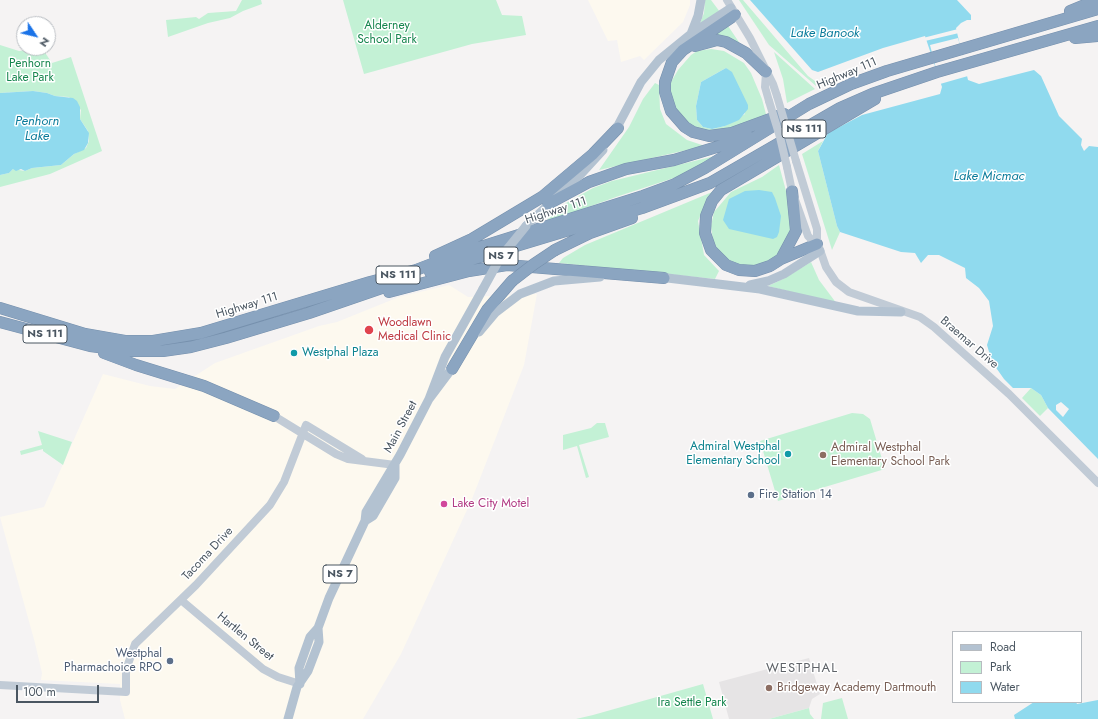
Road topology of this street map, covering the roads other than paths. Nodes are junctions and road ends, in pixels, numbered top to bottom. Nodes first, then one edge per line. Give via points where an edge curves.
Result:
1 (701, 0) edge
2 (722, 0) edge
3 (1097, 0) edge
4 (731, 8) edge
5 (1098, 9) edge
6 (1098, 26) edge
7 (1013, 33) junction
8 (691, 34) junction
9 (1098, 36) edge
10 (1045, 41) junction
11 (683, 50) junction
12 (766, 72) junction
13 (901, 84) junction
14 (809, 104) junction
15 (618, 128) junction
16 (710, 183) junction
17 (792, 191) junction
18 (548, 204) junction
19 (819, 248) junction
20 (781, 259) junction
21 (664, 278) junction
22 (377, 280) junction
23 (737, 285) junction
24 (0, 308) edge
25 (901, 312) junction
26 (309, 313) junction
27 (0, 322) edge
28 (90, 346) junction
29 (452, 369) junction
30 (429, 399) junction
31 (274, 416) joint
32 (302, 433) junction
33 (362, 459) junction
34 (395, 465) junction
35 (1098, 483) edge
36 (181, 600) junction
37 (300, 684) junction
38 (0, 685) edge
39 (288, 719) edge

1 - 8 main road
2 - 4 main road, Braemar Drive
3 - 7 highway
4 - 8 main road, Main Street
4 - 11 highway
4 - 12 main road, Braemar Drive via 750,38
5 - 7 highway, Highway 111 / NS 111
6 - 10 highway, Highway 111 / NS 111
7 - 14 highway, Highway 111 / NS 111 via 851,84
8 - 15 main road, Main Street via 664,55 641,82
9 - 10 highway
10 - 13 highway, Highway 111 / NS 111
11 - 12 highway via 716,40 726,42 746,53
11 - 14 highway via 672,62 667,73 665,92 667,102 677,120 693,132 709,136 732,133
12 - 17 main road, Braemar Drive, bridge via 765,87
12 - 19 main road, Braemar Drive, bridge via 777,96 817,229
13 - 16 highway, Highway 111 / NS 111 via 840,108
13 - 20 highway via 732,183 716,195 706,216 705,232 711,250 726,265 739,270 755,271
14 - 18 highway via 720,146 674,160 626,169 588,182
14 - 22 highway, Highway 111 / NS 111 via 673,185 547,228
15 - 18 main road, Main Street via 595,160
15 - 22 highway via 593,154 542,197 472,239
16 - 26 highway, Highway 111 / NS 111 via 642,208 410,278
16 - 29 highway, bridge via 689,196 590,233 555,250 534,264 512,281 487,310
17 - 19 main road, Braemar Drive via 808,236
17 - 20 highway via 796,231
18 - 30 main road, Main Street / NS 7, bridge via 500,258 445,357
19 - 20 highway
19 - 23 main road via 784,274 768,281
19 - 25 main road, Braemar Drive via 831,276 842,288
21 - 23 main road, Main Street
21 - 26 highway via 507,265 469,271
21 - 29 main road, Main Street via 567,278 540,285 520,294 495,313
22 - 24 highway, Highway 111 / NS 111 via 201,333 153,340 126,341 85,334
23 - 25 main road via 858,311
25 - 35 main road, Braemar Drive via 920,318 951,340
26 - 28 highway, Highway 111 / NS 111 via 191,347 151,352
27 - 28 highway, Highway 111 / NS 111
28 - 31 highway via 136,365 209,387
29 - 30 main road, Main Street / NS 7
30 - 34 main road, Main Street / NS 7
31 - 32 main road
32 - 33 main road via 336,454 348,459
32 - 33 main road, Tacoma Drive via 306,425
32 - 36 main road, Tacoma Drive via 284,482 273,502
33 - 34 main road
34 - 37 main road, Main Street / NS 7 via 366,512 365,521 328,598 318,628 318,642 308,671
36 - 37 main road, Hartlen Street via 263,669
36 - 38 main road, Tacoma Drive via 135,644 127,667 126,692
37 - 39 main road, Main Street / NS 7

